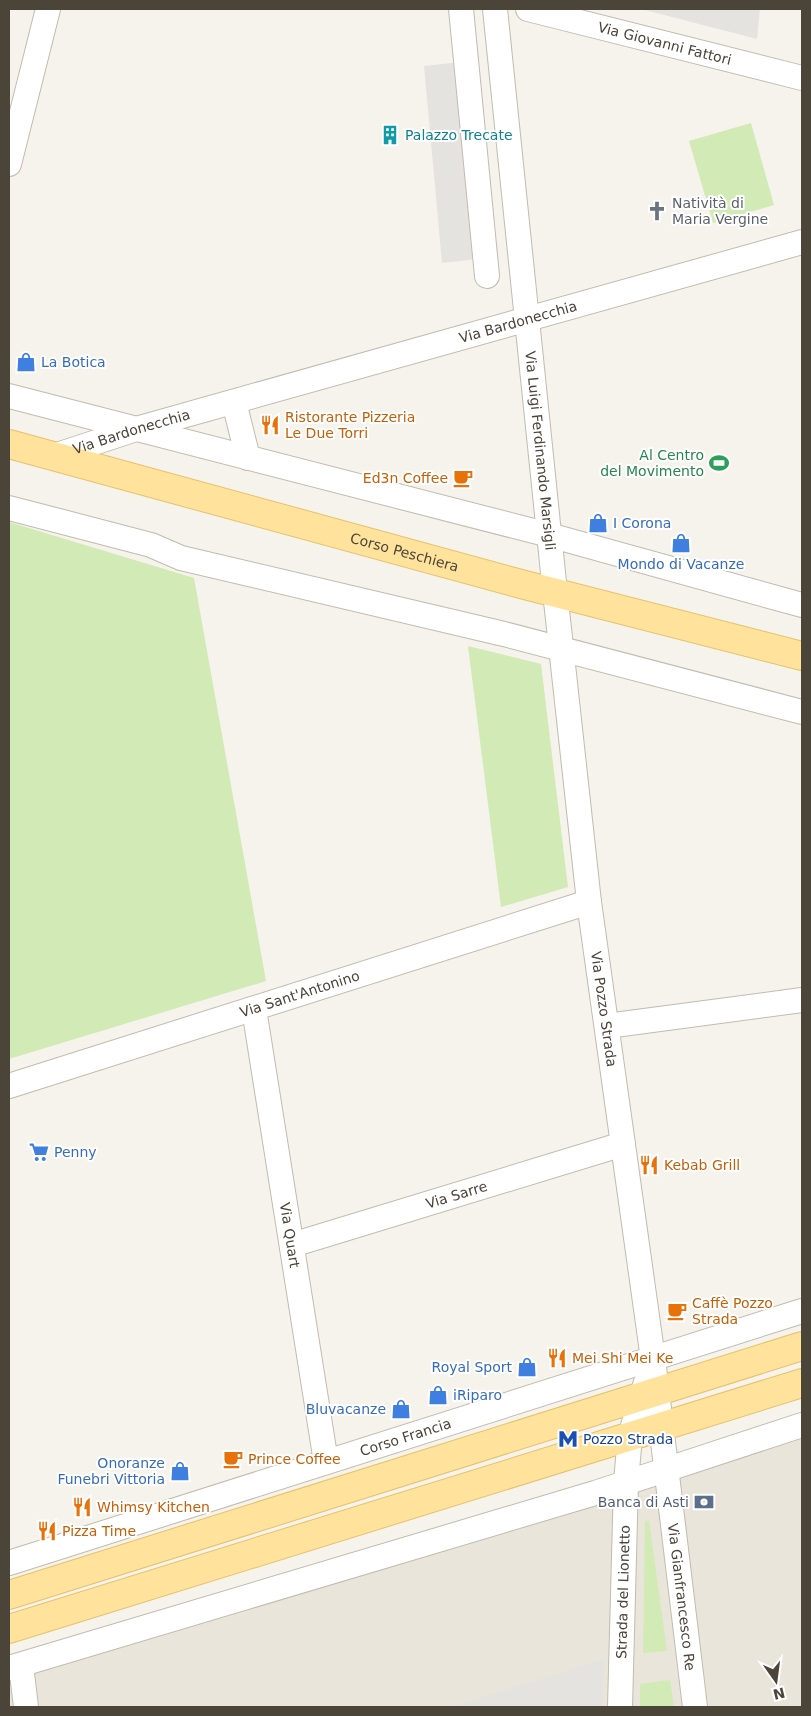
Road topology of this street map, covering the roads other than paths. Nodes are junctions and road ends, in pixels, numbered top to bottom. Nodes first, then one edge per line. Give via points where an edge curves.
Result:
1 (48, 9) edge
2 (461, 9) edge
3 (495, 9) edge
4 (528, 9) edge
5 (802, 78) edge
6 (9, 164) edge
7 (802, 242) edge
8 (487, 276) dead end
9 (527, 321) junction
10 (9, 396) edge
11 (234, 402) junction
12 (136, 429) junction
13 (9, 444) edge
14 (57, 456) junction
15 (248, 458) junction
16 (9, 508) edge
17 (549, 535) junction
18 (555, 592) junction
19 (802, 605) edge
20 (561, 648) junction
21 (802, 656) edge
22 (802, 712) edge
23 (589, 902) junction
24 (802, 1000) edge
25 (254, 1009) junction
26 (607, 1026) junction
27 (9, 1086) edge
28 (623, 1144) junction
29 (292, 1245) junction
30 (802, 1311) edge
31 (802, 1346) edge
32 (653, 1359) junction
33 (802, 1382) edge
34 (649, 1394) junction
35 (662, 1426) junction
36 (802, 1426) edge
37 (630, 1436) junction
38 (326, 1462) junction
39 (666, 1468) junction
40 (626, 1482) junction
41 (9, 1562) edge
42 (9, 1594) edge
43 (9, 1629) edge
44 (15, 1667) edge
45 (26, 1707) edge
46 (620, 1707) edge
47 (695, 1707) edge

1 - 6 street
2 - 8 street
3 - 9 street, Via Luigi Ferdinando Marsigli
4 - 5 street, Via Giovanni Fattori
7 - 9 street, Via Bardonecchia
9 - 11 street, Via Bardonecchia
9 - 17 street, Via Luigi Ferdinando Marsigli
10 - 12 street
11 - 12 street, Via Bardonecchia
11 - 15 street
12 - 14 street, Via Bardonecchia
12 - 15 street
13 - 14 main road, Corso Peschiera
14 - 18 main road, Corso Peschiera
15 - 17 street
16 - 20 street via 151,545 180,558
17 - 18 street, Via Luigi Ferdinando Marsigli
17 - 19 street
18 - 20 street, Via Pozzo Strada
18 - 21 main road, Corso Peschiera
20 - 22 street
20 - 23 street, Via Pozzo Strada
23 - 25 street, Via Sant'Antonino
23 - 26 street, Via Pozzo Strada
24 - 26 street
25 - 27 street, Via Sant'Antonino
25 - 29 street, Via Quart
26 - 28 street, Via Pozzo Strada
28 - 29 street, Via Sarre
28 - 32 street, Via Pozzo Strada
29 - 38 street, Via Quart
30 - 32 street, Corso Francia
31 - 34 main road
32 - 34 street, Via Pozzo Strada
32 - 38 street, Corso Francia
33 - 35 main road
34 - 35 street, Via Pozzo Strada
34 - 37 street, Strada del Lionetto
34 - 42 main road
35 - 37 main road
35 - 39 street, Via Gianfrancesco Re
36 - 39 street
37 - 40 street, Strada del Lionetto
37 - 43 main road
38 - 41 street, Corso Francia
39 - 40 street
39 - 47 street, Via Gianfrancesco Re
40 - 44 street
40 - 46 street, Strada del Lionetto
44 - 45 street

